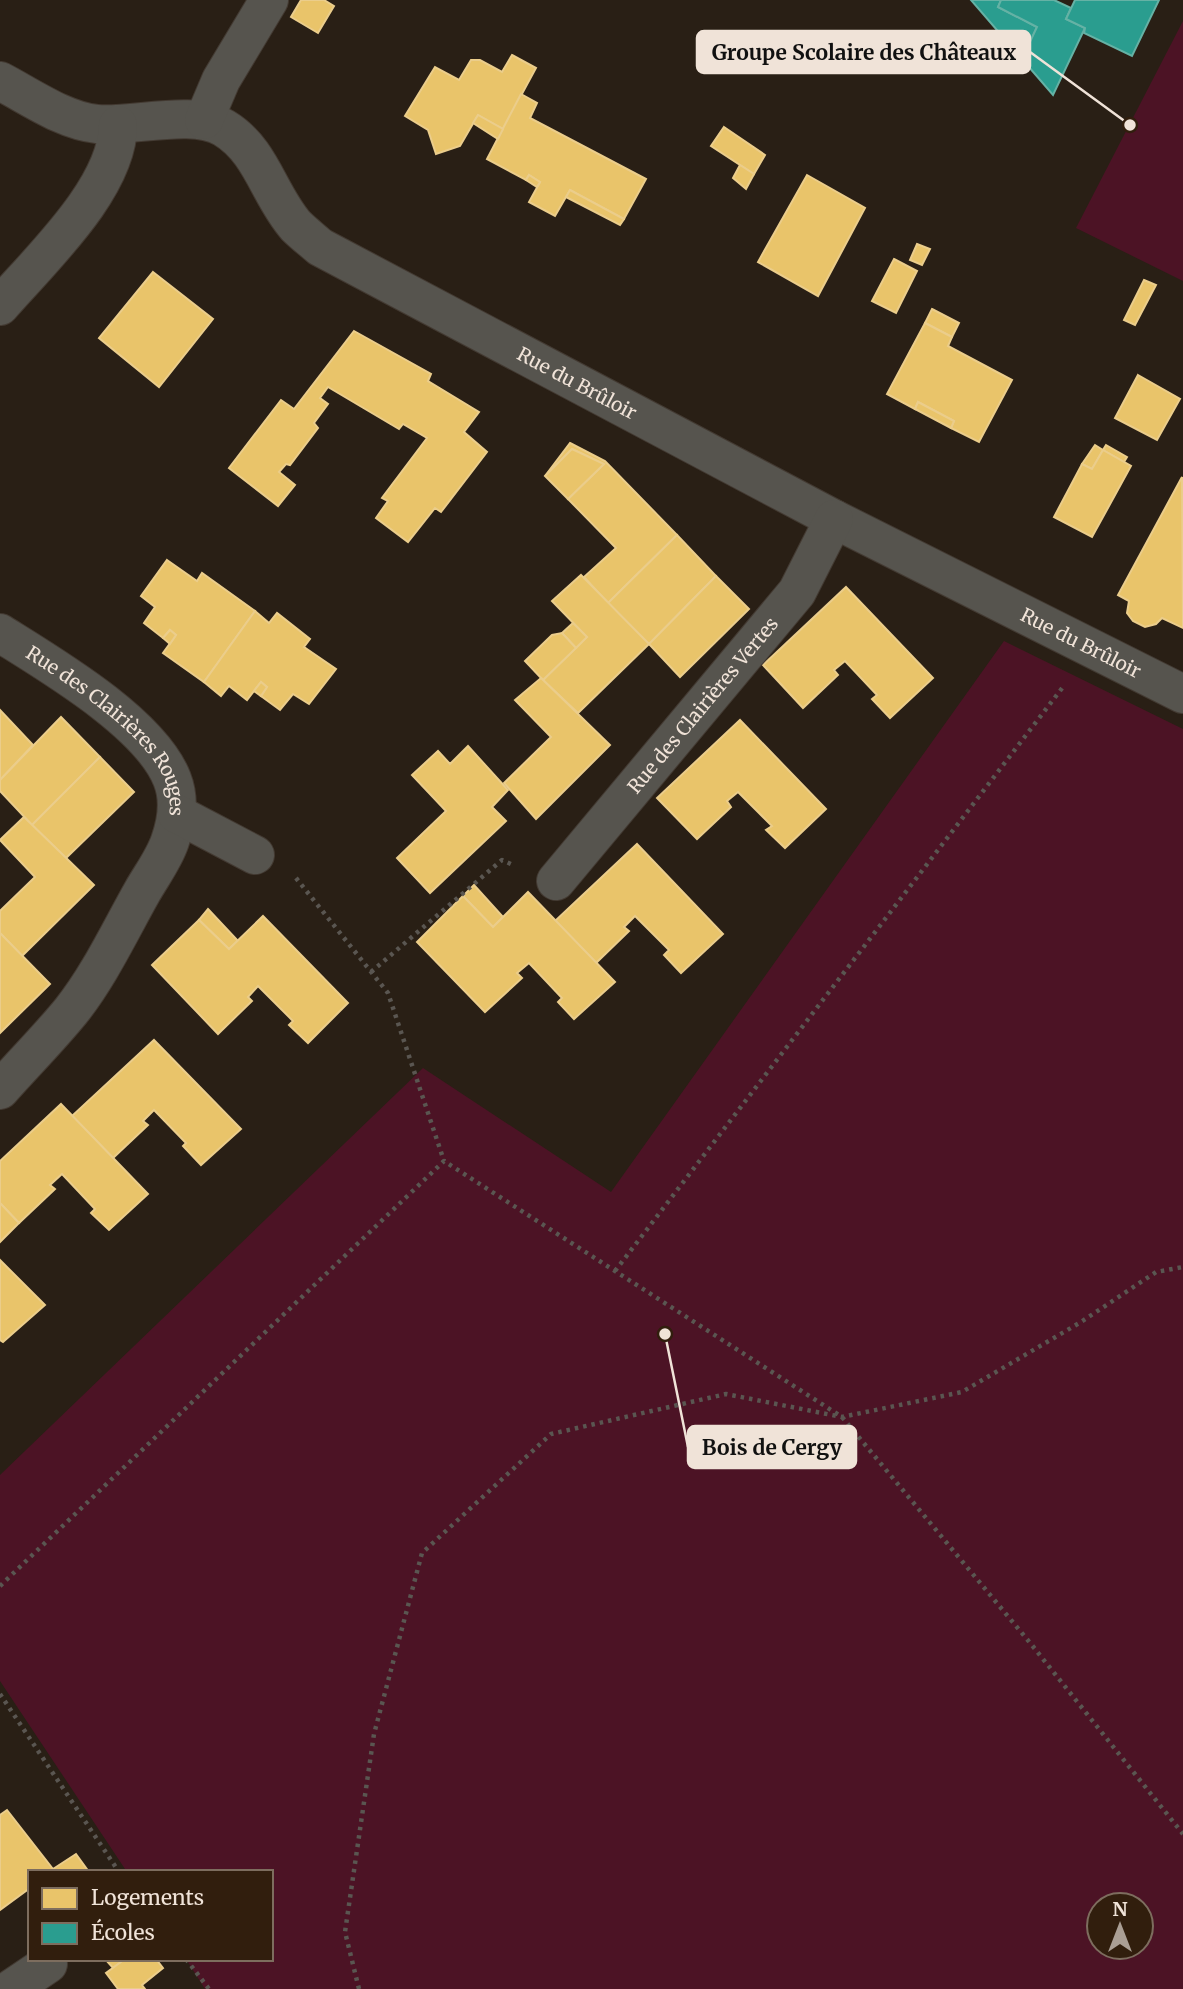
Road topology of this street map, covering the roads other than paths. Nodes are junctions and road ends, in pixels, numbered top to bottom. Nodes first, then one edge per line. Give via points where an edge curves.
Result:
1 (269, 0) edge
2 (0, 81) edge
3 (204, 120) junction
4 (118, 125) junction
5 (0, 306) edge
6 (834, 519) junction
7 (0, 633) edge
8 (1183, 694) edge
9 (177, 814) junction
10 (255, 855) road end
11 (556, 881) road end
12 (0, 1090) edge
13 (48, 1964) dead end
14 (12, 1989) edge

1 - 3 street via 221,80
2 - 4 street via 65,114 94,124
3 - 4 street
3 - 6 street, Rue du Brûloir via 240,139 295,225 320,247
4 - 5 street via 111,158 74,221
6 - 8 street, Rue du Brûloir
6 - 11 street, Rue des Clairières Vertes via 797,592
7 - 9 street, Rue des Clairières Rouges via 123,718 155,751 171,776
9 - 10 street
9 - 12 street, Rue des Clairières Rouges via 170,843 72,1009
13 - 14 street

